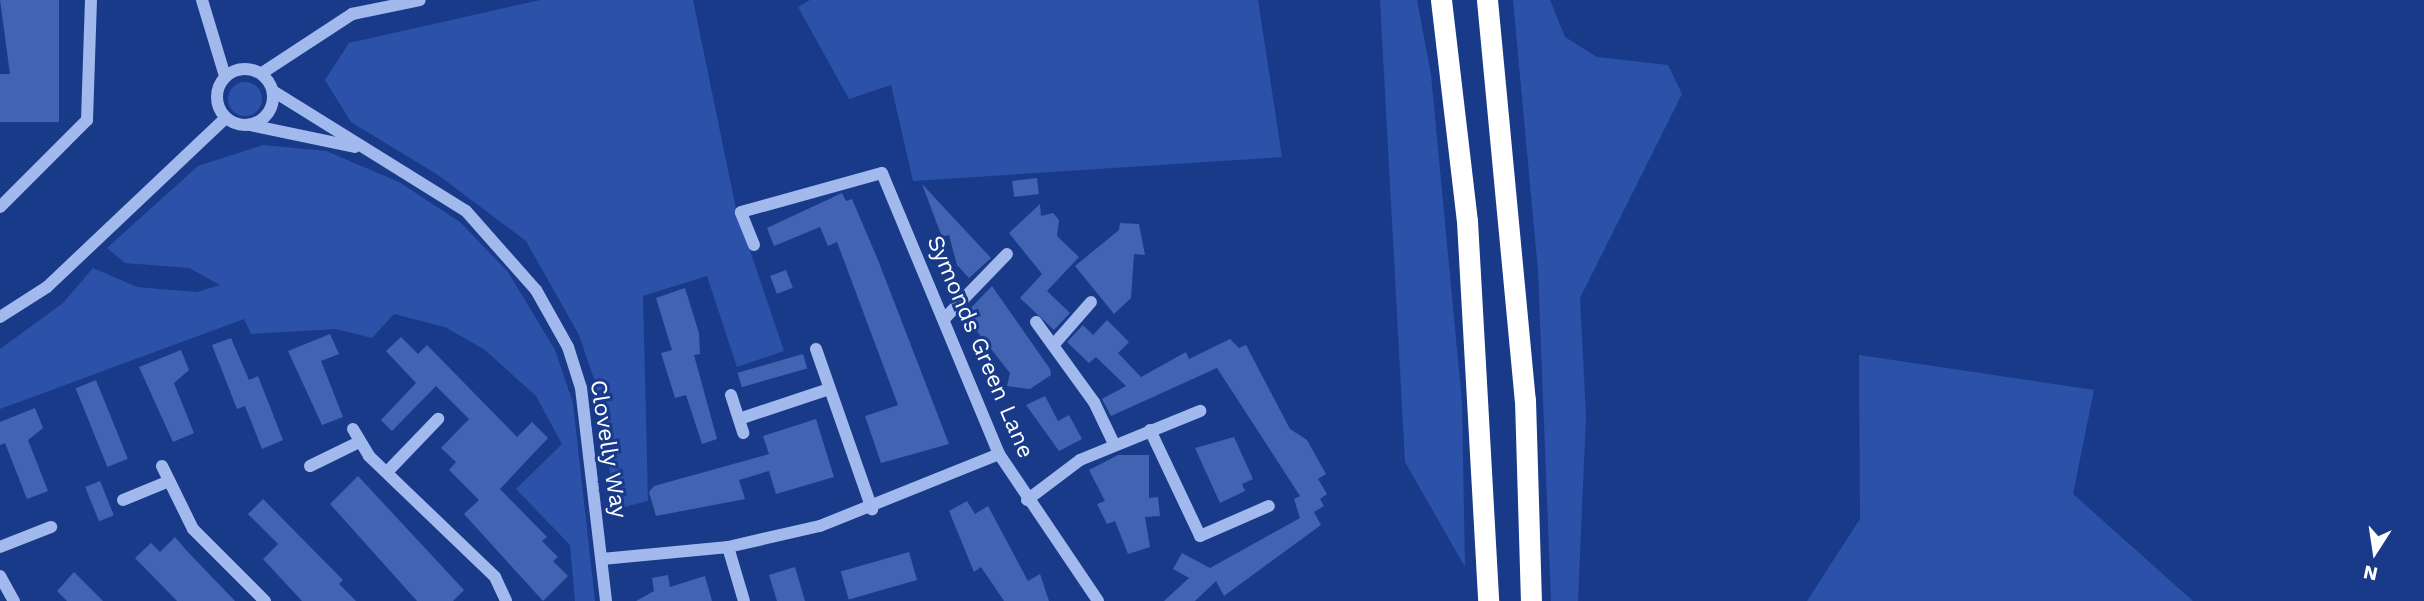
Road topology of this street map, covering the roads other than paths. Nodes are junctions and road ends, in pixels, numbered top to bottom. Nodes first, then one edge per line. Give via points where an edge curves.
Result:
1 (91, 0) edge
2 (202, 0) edge
3 (420, 0) edge
4 (1441, 0) edge
5 (1487, 0) edge
6 (262, 73) junction
7 (225, 76) junction
8 (273, 91) junction
9 (226, 118) junction
10 (249, 125) junction
11 (359, 147) junction
12 (0, 207) edge
13 (754, 245) dead end
14 (1007, 254) dead end
15 (1091, 302) dead end
16 (0, 317) edge
17 (945, 318) junction
18 (1036, 322) dead end
19 (1056, 342) junction
20 (816, 349) dead end
21 (829, 389) junction
22 (731, 395) dead end
23 (1200, 411) dead end
24 (438, 419) dead end
25 (739, 419) junction
26 (353, 429) dead end
27 (1150, 430) junction
28 (743, 433) dead end
29 (359, 442) junction
30 (1114, 444) junction
31 (999, 454) junction
32 (162, 466) dead end
33 (310, 466) dead end
34 (387, 472) junction
35 (169, 481) junction
36 (123, 500) dead end
37 (1027, 500) junction
38 (1269, 506) dead end
39 (872, 509) junction
40 (51, 527) dead end
41 (0, 547) edge
42 (728, 547) junction
43 (602, 559) junction
44 (0, 576) edge
45 (14, 601) edge
46 (265, 601) edge
47 (506, 601) edge
48 (606, 601) edge
49 (744, 601) edge
50 (1098, 601) edge
51 (1488, 601) edge
52 (1531, 601) edge

1 - 12 street via 87,120
2 - 7 street
3 - 6 street via 352,14
4 - 51 highway via 1469,247
5 - 52 highway via 1523,372
6 - 7 street via 246,68
6 - 8 street, Clovelly Way
7 - 9 street via 217,100
8 - 10 street via 271,110
8 - 11 street, Clovelly Way
9 - 10 street, Clovelly Way
9 - 16 street via 47,287
10 - 11 street, Clovelly Way
11 - 43 street, Clovelly Way via 466,211 536,290 568,346 581,387
13 - 17 street, Symonds Green Lane via 741,212 882,173
14 - 17 street
15 - 19 street
17 - 31 street, Symonds Green Lane
18 - 19 street
19 - 30 street
20 - 21 street
21 - 25 street
21 - 39 street
22 - 25 street
23 - 27 street
24 - 34 street
25 - 28 street
26 - 29 street
27 - 30 street
27 - 38 street via 1200,536
29 - 33 street
29 - 34 street
30 - 37 street
31 - 37 street, Symonds Green Lane
31 - 39 street
32 - 35 street
34 - 47 street via 495,577
35 - 36 street
35 - 46 street via 193,530
37 - 50 street, Symonds Green Lane
39 - 42 street
40 - 41 street
42 - 43 street
42 - 49 street
43 - 48 street, Clovelly Way
44 - 45 street

